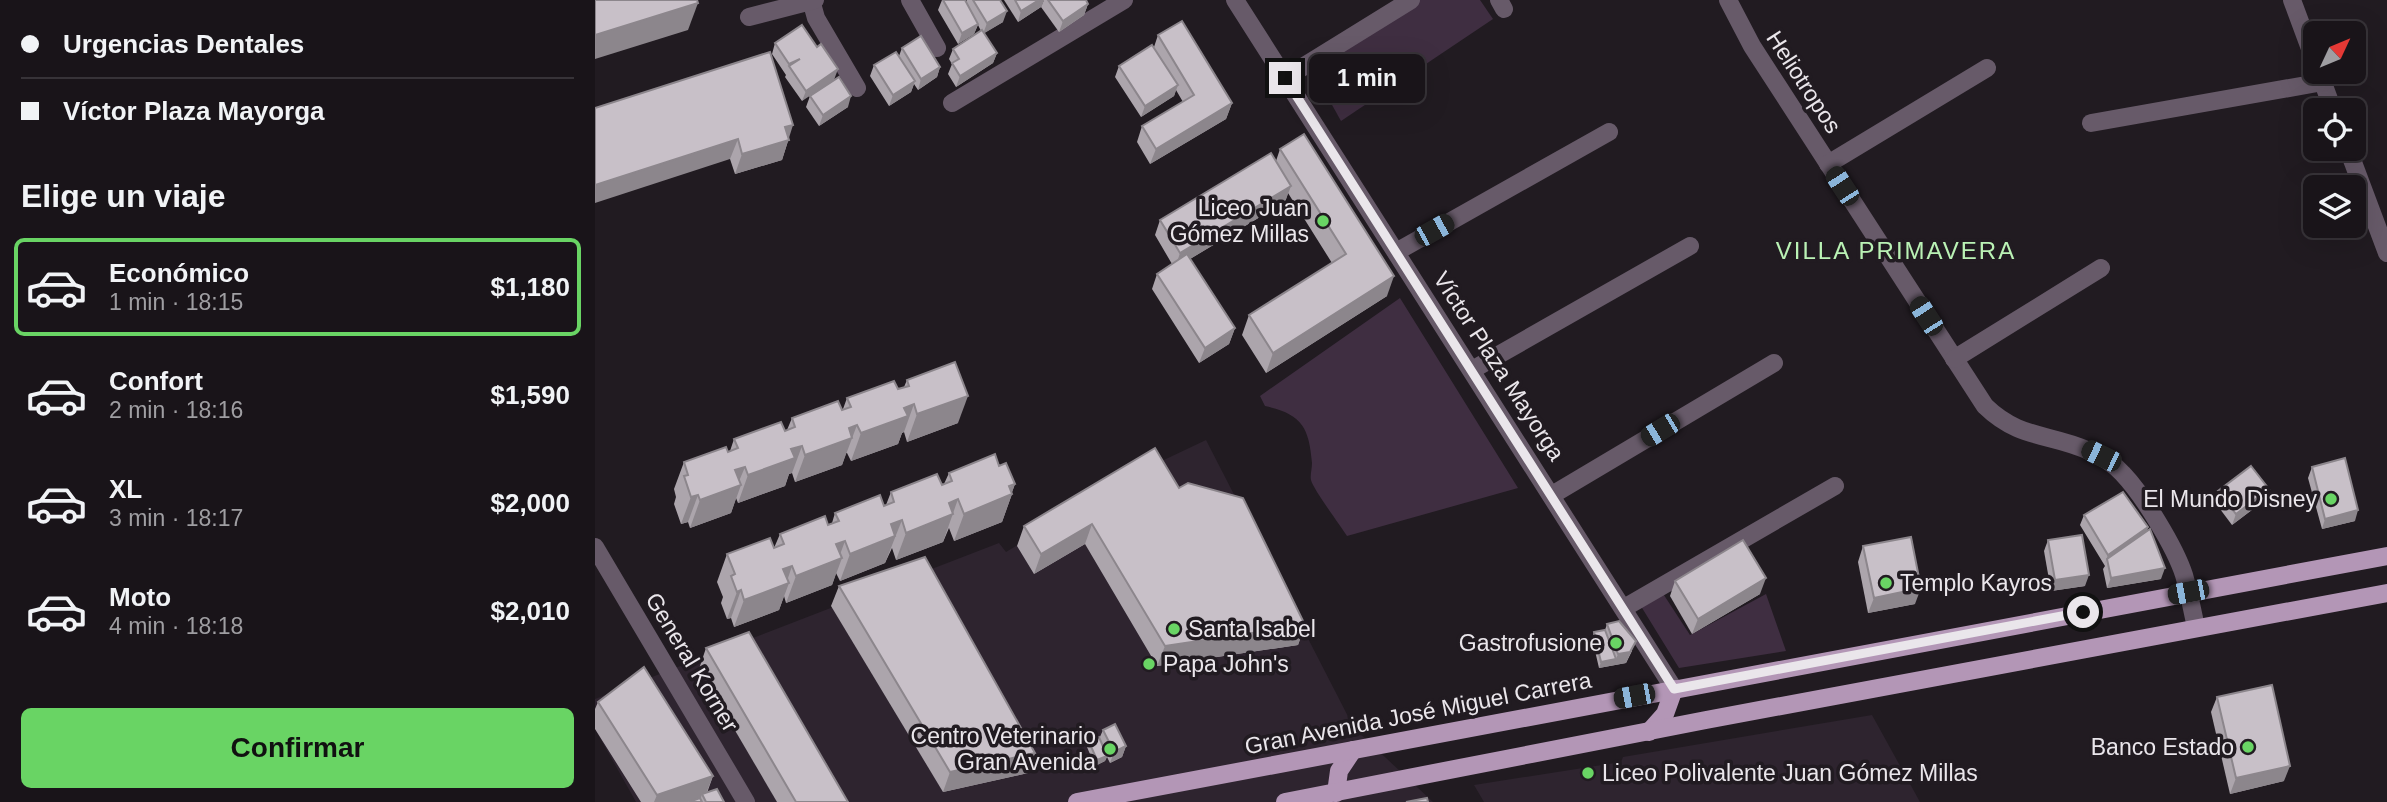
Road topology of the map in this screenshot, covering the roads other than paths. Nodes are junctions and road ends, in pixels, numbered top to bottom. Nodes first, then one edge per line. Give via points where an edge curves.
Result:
1 (812, 0) edge
2 (910, 0) edge
3 (1125, 0) edge
4 (1235, 0) edge
5 (1411, 0) edge
6 (1728, 0) edge
7 (2292, 0) edge
8 (749, 17) dead end
9 (2303, 30) edge
10 (937, 48) dead end
11 (1987, 68) dead end
12 (1285, 78) junction
13 (2303, 81) edge
14 (857, 88) dead end
15 (951, 103) dead end
16 (2091, 123) dead end
17 (1609, 132) dead end
18 (2352, 161) edge
19 (1828, 164) junction
20 (1690, 246) dead end
21 (1396, 251) junction
22 (2387, 253) edge
23 (2101, 268) dead end
24 (1954, 359) junction
25 (1774, 363) dead end
26 (1472, 370) junction
27 (1835, 486) dead end
28 (1552, 495) junction
29 (595, 547) edge
30 (2387, 556) edge
31 (2188, 592) junction
32 (2387, 593) edge
33 (1624, 608) junction
34 (2196, 627) junction
35 (1674, 689) junction
36 (1649, 732) junction
37 (1353, 750) junction
38 (1338, 797) edge
39 (746, 802) edge
40 (1077, 802) edge
41 (1285, 802) edge

1 - 8 street
1 - 14 street via 816,18
2 - 10 street
3 - 15 street
4 - 12 street, Víctor Plaza Mayorga
5 - 12 street
6 - 19 street, Heliotropos via 1752,47
7 - 9 street
11 - 19 street
12 - 21 street, Víctor Plaza Mayorga
13 - 16 street
17 - 21 street
18 - 22 street
19 - 24 street, Heliotropos
20 - 26 street
21 - 26 street, Víctor Plaza Mayorga
23 - 24 street
24 - 31 street, Heliotropos via 1996,417 2029,434 2086,449 2123,474 2166,538
25 - 28 street
26 - 28 street, Víctor Plaza Mayorga
27 - 33 street
28 - 33 street, Víctor Plaza Mayorga
29 - 39 street, General Korner
30 - 31 main road, Gran Avenida José Miguel Carrera
31 - 34 street, Heliotropos
31 - 35 main road, Gran Avenida José Miguel Carrera
32 - 34 main road
33 - 35 street, Víctor Plaza Mayorga
34 - 36 main road
35 - 36 main road via 1665,714
35 - 37 main road, Gran Avenida José Miguel Carrera
36 - 38 main road
37 - 38 main road via 1339,771
37 - 40 main road, Gran Avenida José Miguel Carrera
38 - 41 main road

